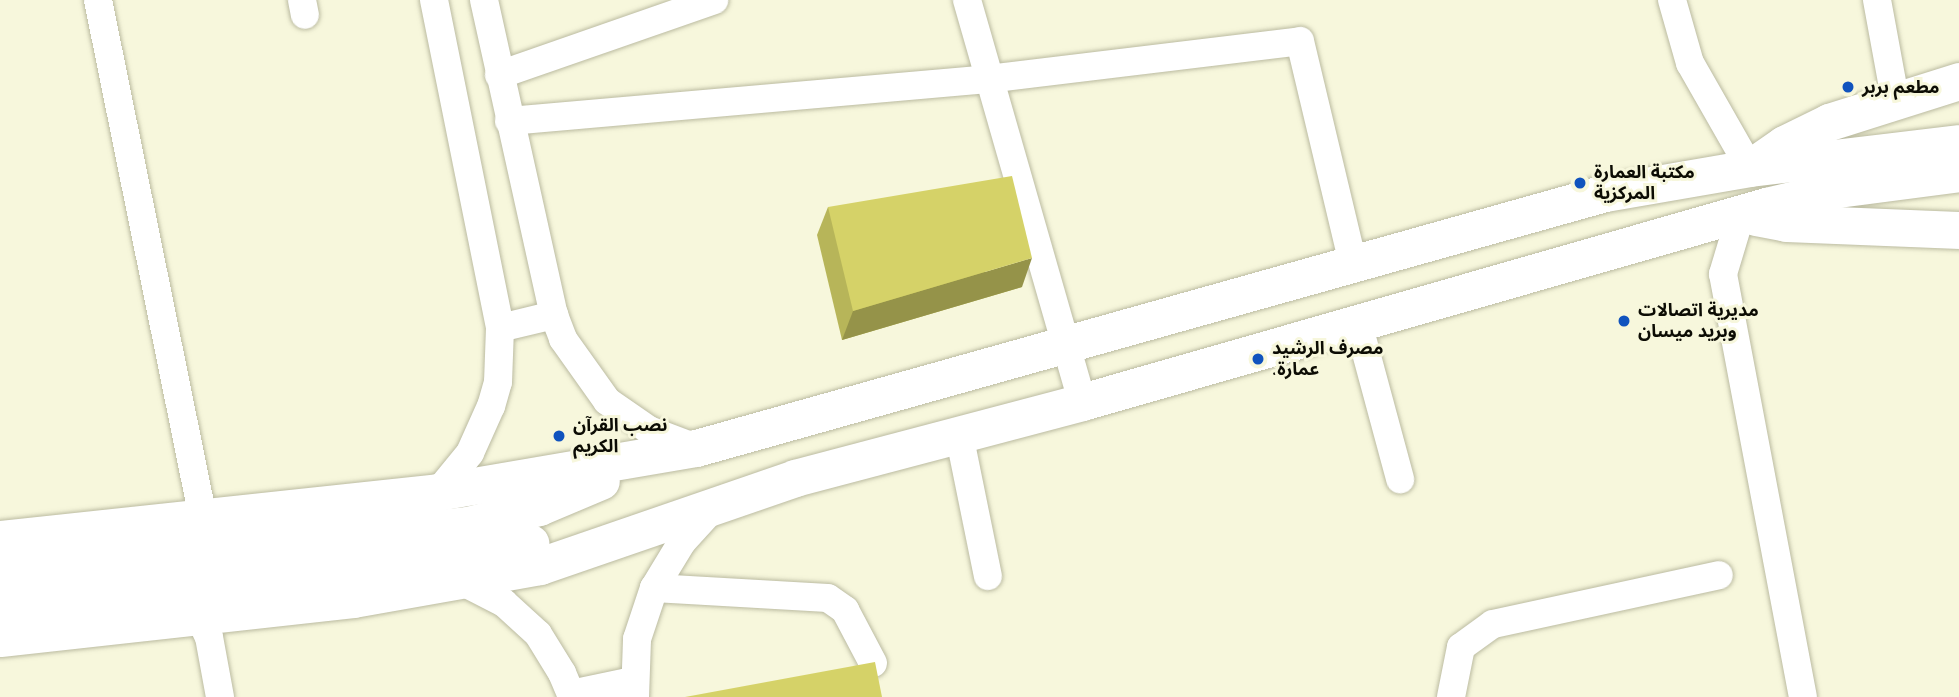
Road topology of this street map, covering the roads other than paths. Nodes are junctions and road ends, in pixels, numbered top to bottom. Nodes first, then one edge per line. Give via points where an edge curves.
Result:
1 (98, 0) edge
2 (434, 0) edge
3 (484, 0) edge
4 (714, 0) edge
5 (967, 0) edge
6 (1672, 0) edge
7 (1877, 0) edge
8 (499, 75) junction
9 (988, 79) junction
10 (1959, 81) edge
11 (1895, 98) junction
12 (509, 121) junction
13 (1959, 143) edge
14 (1750, 168) junction
15 (1959, 173) edge
16 (1741, 214) junction
17 (1959, 230) edge
18 (1353, 263) junction
19 (554, 316) junction
20 (1358, 323) junction
21 (500, 328) junction
22 (1063, 345) junction
23 (1082, 402) junction
24 (959, 435) junction
25 (696, 448) junction
26 (1400, 480) dead end
27 (719, 502) junction
28 (203, 518) junction
29 (0, 539) edge
30 (447, 539) junction
31 (0, 575) edge
32 (1719, 575) dead end
33 (988, 576) dead end
34 (654, 588) junction
35 (0, 605) edge
36 (199, 616) junction
37 (0, 638) edge
38 (873, 663) edge
39 (633, 689) edge
40 (571, 695) edge
41 (220, 697) edge
42 (1451, 697) edge
43 (1803, 697) edge

1 - 28 street
2 - 21 street
3 - 8 street
4 - 8 street
5 - 9 street
6 - 14 street via 1690,63
7 - 11 street
8 - 12 street
9 - 12 street
9 - 18 street via 1300,41
9 - 22 street
10 - 11 main road
11 - 14 main road via 1795,138
12 - 19 street
13 - 14 main road
14 - 18 main road via 1605,193
15 - 16 main road via 1838,189
16 - 17 main road via 1786,223
16 - 20 main road
16 - 43 street via 1723,274
18 - 22 main road
19 - 21 street
19 - 25 street via 575,362 607,401 649,430
20 - 23 main road
20 - 26 street
21 - 30 street via 499,370 491,407 470,453
22 - 23 street
22 - 25 main road
23 - 24 main road
24 - 27 main road
24 - 33 street
25 - 30 main road via 642,459
27 - 30 main road via 637,515 526,544
27 - 34 street via 682,542
28 - 29 main road
28 - 30 main road
30 - 31 main road
30 - 35 main road
30 - 36 main road
30 - 40 street via 538,634
32 - 42 street via 1493,624 1461,648
34 - 38 street via 828,598 845,610
34 - 39 street via 637,639
36 - 37 main road
36 - 41 street via 209,637
39 - 40 street

